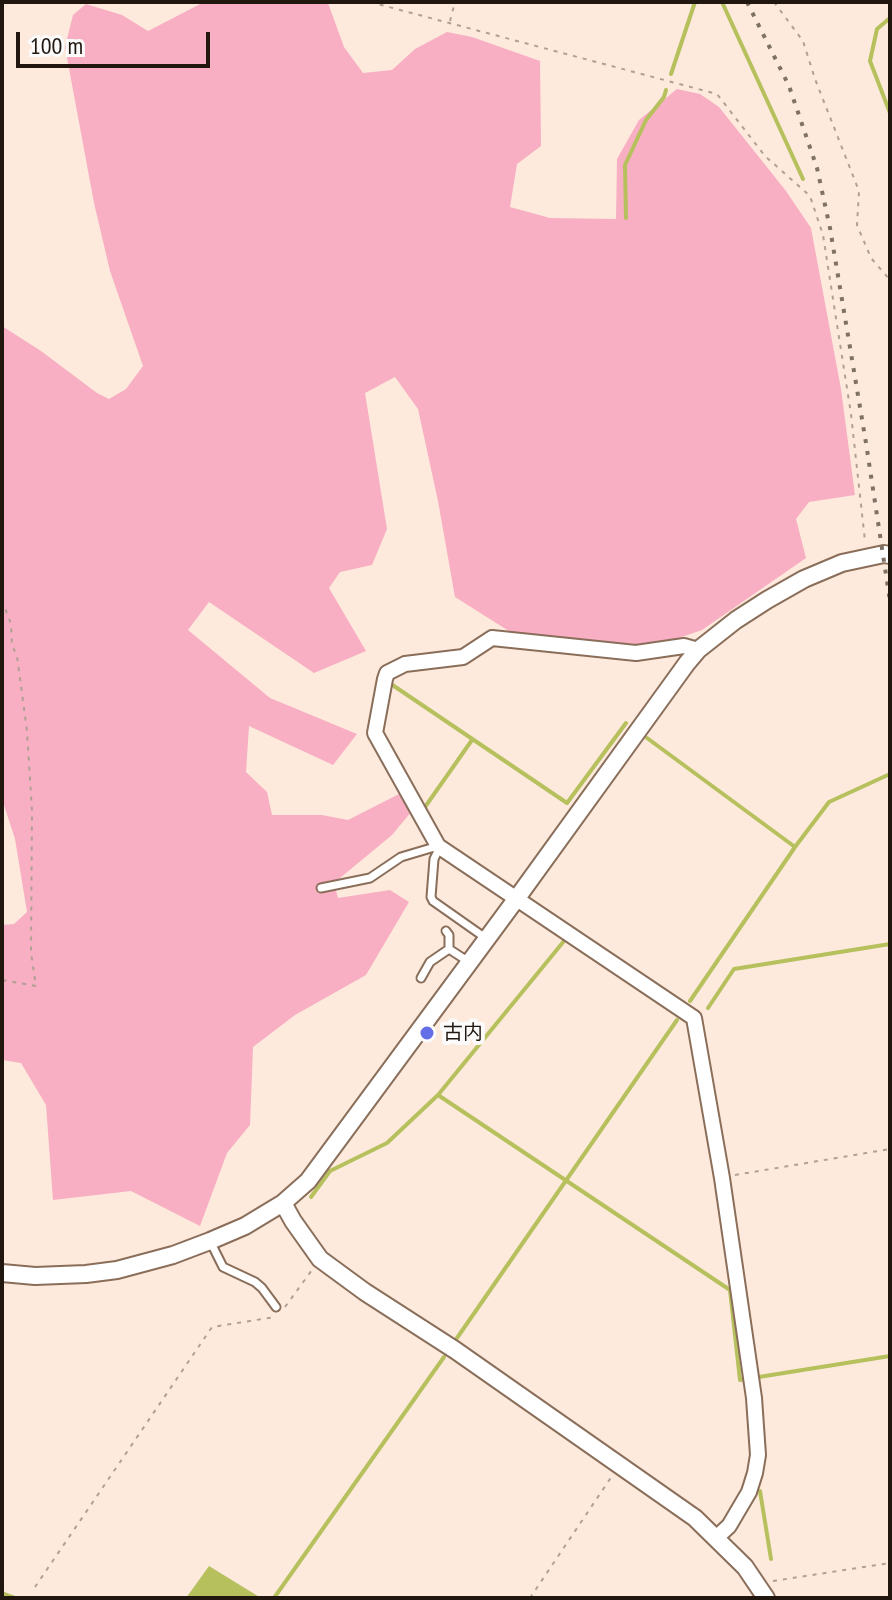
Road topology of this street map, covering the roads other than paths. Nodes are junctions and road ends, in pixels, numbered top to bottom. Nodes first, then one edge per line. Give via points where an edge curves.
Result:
1 (890, 555) edge
2 (698, 650) junction
3 (439, 846) junction
4 (321, 888) dead end
5 (517, 898) junction
6 (446, 931) dead end
7 (487, 939) junction
8 (449, 949) junction
9 (470, 962) junction
10 (421, 978) dead end
11 (283, 1203) junction
12 (210, 1241) junction
13 (2, 1273) edge
14 (276, 1307) dead end
15 (717, 1537) junction
16 (762, 1593) edge

1 - 2 street via 842,563 804,579
2 - 3 street via 684,646 636,653 492,638 463,657 405,664 387,673 375,733
2 - 5 street
3 - 4 lane via 401,857 370,878
3 - 5 street
3 - 7 lane via 433,901
5 - 7 street
5 - 15 street via 694,1018 722,1178 758,1455 749,1492
6 - 8 lane
7 - 9 street
8 - 9 lane
8 - 10 lane via 430,962
9 - 11 street via 308,1181
11 - 12 street
11 - 15 street via 320,1259
12 - 13 street via 117,1270
12 - 14 lane via 223,1267 255,1282
15 - 16 street

